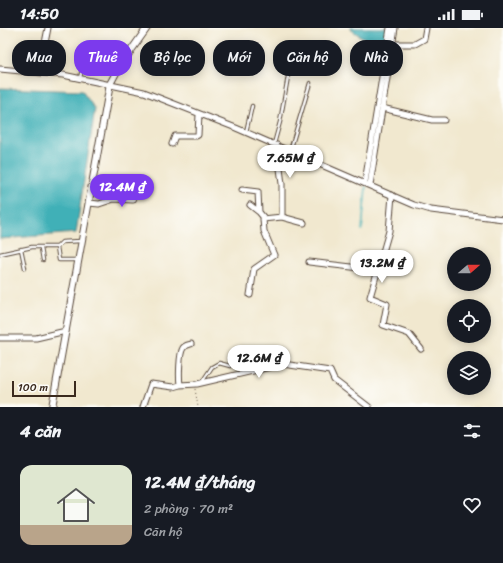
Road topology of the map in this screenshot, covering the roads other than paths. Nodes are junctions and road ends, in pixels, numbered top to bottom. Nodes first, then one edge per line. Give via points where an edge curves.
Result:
1 (48, 28) edge
2 (147, 28) edge
3 (390, 28) edge
4 (395, 28) edge
5 (426, 28) edge
6 (46, 40) edge
7 (394, 40) edge
8 (403, 44) edge
9 (0, 69) edge
10 (12, 70) edge
11 (66, 76) edge
12 (288, 76) edge
13 (388, 76) edge
14 (80, 78) joint
15 (310, 83) dead end
16 (110, 84) junction
17 (252, 106) dead end
18 (382, 108) junction
19 (199, 114) junction
20 (444, 120) dead end
21 (246, 132) junction
22 (172, 144) dead end
23 (275, 145) junction
24 (290, 151) junction
25 (367, 183) junction
26 (138, 187) dead end
27 (242, 190) dead end
28 (392, 195) junction
29 (89, 203) junction
30 (250, 205) dead end
31 (258, 212) junction
32 (282, 217) junction
33 (264, 218) junction
34 (503, 219) edge
35 (304, 222) dead end
36 (82, 241) junction
37 (57, 247) junction
38 (41, 248) junction
39 (21, 249) junction
40 (0, 254) edge
41 (43, 260) dead end
42 (79, 260) junction
43 (309, 262) dead end
44 (25, 268) dead end
45 (377, 270) junction
46 (250, 295) dead end
47 (66, 331) junction
48 (0, 338) edge
49 (191, 344) dead end
50 (421, 349) dead end
51 (230, 366) dead end
52 (202, 383) junction
53 (180, 385) junction
54 (52, 407) edge
55 (143, 407) edge
56 (370, 407) edge

1 - 6 street
2 - 16 street
3 - 25 street
4 - 7 street
5 - 8 street via 424,39 419,43
9 - 10 street
11 - 14 street
12 - 23 lane
13 - 18 street
14 - 16 street
15 - 24 lane
16 - 19 street via 144,92
16 - 29 street
17 - 21 lane
18 - 20 street via 432,120
18 - 25 street
19 - 21 street
19 - 22 street via 198,135 176,136
21 - 23 street
23 - 24 street
23 - 32 street via 282,184
24 - 25 street
25 - 28 street
26 - 29 street via 133,200
27 - 31 street via 258,192
28 - 34 street via 431,210
28 - 45 street via 389,231
29 - 36 street
30 - 31 street
31 - 33 street
32 - 33 street
32 - 35 street
33 - 46 street via 262,224 274,256 254,269
36 - 37 lane via 62,242
36 - 42 street
37 - 38 lane
37 - 42 lane via 59,260
38 - 39 lane
38 - 41 lane
39 - 40 lane
39 - 44 lane
42 - 47 street
43 - 45 street
45 - 50 street via 370,297 387,304 383,325 409,334
47 - 48 street via 36,338
47 - 54 street
49 - 53 street via 181,350
51 - 52 lane via 219,364 212,367
52 - 53 street
52 - 56 street via 283,364 293,364 330,371 334,380
53 - 55 street via 172,387 150,384

